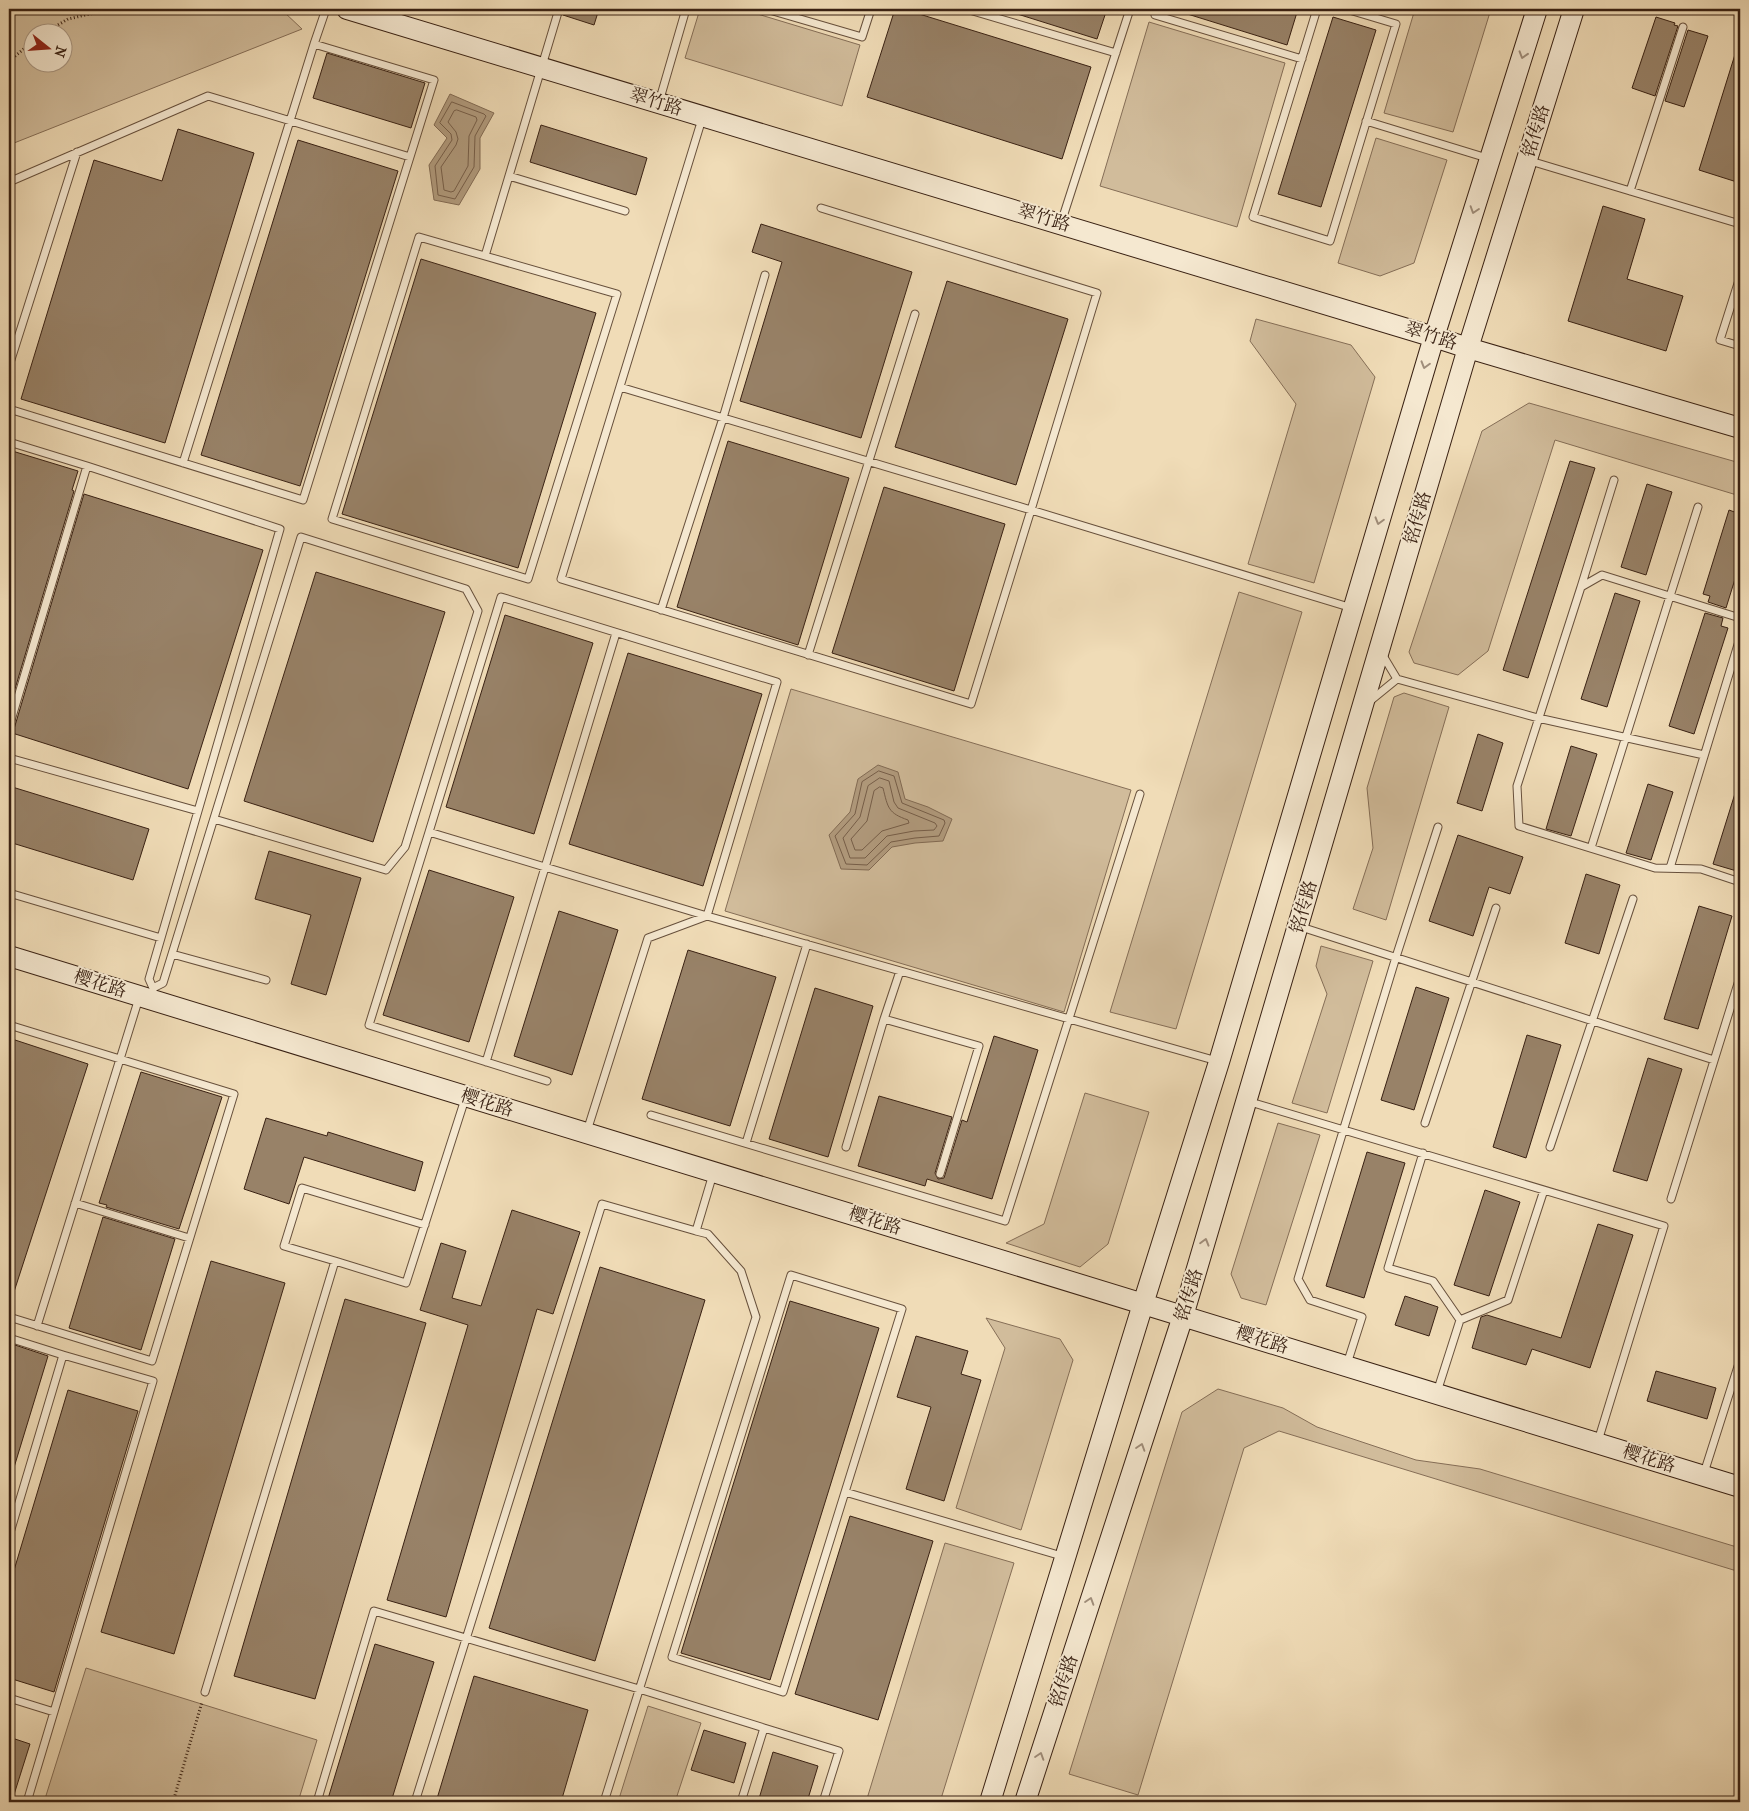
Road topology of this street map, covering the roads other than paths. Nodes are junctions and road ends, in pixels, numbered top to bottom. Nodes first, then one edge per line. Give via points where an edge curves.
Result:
1 (326, 9) edge
2 (347, 9) edge
3 (559, 9) edge
4 (686, 9) edge
5 (766, 9) edge
6 (871, 9) edge
7 (966, 9) edge
8 (1130, 9) edge
9 (1317, 9) edge
10 (1346, 9) edge
11 (1537, 9) edge
12 (1574, 9) edge
13 (776, 10) edge
14 (1155, 15) dead end
15 (1683, 28) dead end
16 (314, 44) junction
17 (1116, 54) junction
18 (1302, 59) junction
19 (542, 67) junction
20 (659, 103) junction
21 (703, 116) junction
22 (290, 121) junction
23 (1366, 121) junction
24 (78, 152) junction
25 (410, 157) junction
26 (1490, 159) junction
27 (1527, 160) junction
28 (509, 176) junction
29 (9, 182) edge
30 (1630, 191) junction
31 (821, 208) dead end
32 (625, 211) dead end
33 (1061, 224) junction
34 (1740, 224) edge
35 (486, 256) junction
36 (765, 275) dead end
37 (1740, 277) edge
38 (915, 314) dead end
39 (1434, 337) junction
40 (1740, 346) edge
41 (1468, 348) junction
42 (9, 366) edge
43 (620, 387) junction
44 (9, 409) edge
45 (723, 418) junction
46 (1740, 428) edge
47 (9, 442) edge
48 (868, 461) junction
49 (183, 463) junction
50 (87, 466) junction
51 (1614, 480) dead end
52 (1698, 507) dead end
53 (1031, 510) junction
54 (1582, 586) junction
55 (1672, 596) junction
56 (1354, 608) junction
57 (661, 610) junction
58 (1740, 618) edge
59 (616, 633) junction
60 (1740, 638) edge
61 (1379, 649) junction
62 (808, 655) junction
63 (1397, 679) junction
64 (1362, 708) junction
65 (1538, 718) junction
66 (9, 727) edge
67 (1626, 738) junction
68 (1704, 755) junction
69 (9, 758) edge
70 (1140, 794) dead end
71 (198, 811) junction
72 (214, 819) junction
73 (1438, 827) dead end
74 (429, 832) junction
75 (1592, 848) junction
76 (546, 867) junction
77 (1670, 868) junction
78 (1740, 882) edge
79 (9, 893) edge
80 (1634, 899) dead end
81 (1496, 908) dead end
82 (707, 916) junction
83 (1298, 926) junction
84 (161, 938) junction
85 (807, 944) junction
86 (172, 954) junction
87 (9, 956) edge
88 (1396, 958) junction
89 (900, 970) junction
90 (1740, 976) edge
91 (266, 980) dead end
92 (1472, 982) junction
93 (148, 994) junction
94 (884, 1019) junction
95 (1070, 1019) junction
96 (1593, 1021) junction
97 (9, 1025) edge
98 (120, 1059) junction
99 (1714, 1060) junction
100 (486, 1062) junction
101 (1219, 1062) junction
102 (547, 1081) dead end
103 (465, 1096) junction
104 (1247, 1101) junction
105 (652, 1115) dead end
106 (1425, 1123) dead end
107 (1344, 1130) junction
108 (587, 1133) junction
109 (746, 1143) junction
110 (846, 1147) dead end
111 (1550, 1147) dead end
112 (1423, 1154) junction
113 (713, 1172) junction
114 (940, 1174) dead end
115 (1544, 1190) junction
116 (1671, 1200) dead end
117 (75, 1204) junction
118 (425, 1225) junction
119 (696, 1231) junction
120 (190, 1238) junction
121 (335, 1262) junction
122 (1143, 1304) junction
123 (1184, 1316) junction
124 (9, 1318) edge
125 (1460, 1320) junction
126 (37, 1326) junction
127 (9, 1338) edge
128 (63, 1354) junction
129 (1740, 1360) edge
130 (1346, 1366) junction
131 (1436, 1394) junction
132 (1597, 1443) junction
133 (1703, 1476) junction
134 (1740, 1487) edge
135 (845, 1492) junction
136 (9, 1536) edge
137 (1065, 1557) junction
138 (466, 1638) junction
139 (639, 1689) junction
140 (204, 1692) road end
141 (9, 1698) edge
142 (54, 1712) junction
143 (764, 1728) junction
144 (27, 1802) edge
145 (317, 1802) edge
146 (415, 1802) edge
147 (604, 1802) edge
148 (741, 1802) edge
149 (823, 1802) edge
150 (990, 1802) edge
151 (1025, 1802) edge

1 - 16 lane
2 - 19 main road, 翠竹路
3 - 19 lane
4 - 20 lane
5 - 13 lane
6 - 13 lane via 862,37
7 - 17 lane
8 - 17 lane
9 - 18 lane
10 - 23 lane via 1396,24
11 -> 26 main road, 铭传路
12 - 27 main road, 铭传路
14 - 18 lane
15 - 30 lane
16 - 22 lane
16 - 25 lane via 434,80
17 - 33 lane
18 - 23 lane via 1253,217 1330,241
19 - 20 main road, 翠竹路
19 - 28 lane
20 - 21 main road, 翠竹路
21 - 33 main road, 翠竹路
21 - 43 lane
22 - 24 lane via 208,96
22 - 25 lane
22 - 49 lane
23 - 26 lane
24 - 29 lane
24 - 42 lane
25 - 49 lane via 304,500
26 -> 39 main road, 铭传路
27 - 30 lane
27 - 41 main road, 铭传路
28 - 32 lane
28 - 35 lane
30 - 34 lane
31 - 53 lane via 1097,293
33 - 39 main road, 翠竹路
35 - 35 lane via 419,237 332,519 528,579 617,294
36 - 45 lane
37 - 40 lane via 1720,340
38 - 48 lane
39 - 41 main road, 翠竹路
39 -> 56 main road, 铭传路
41 - 46 main road, 翠竹路
41 - 61 main road, 铭传路
43 - 45 lane
43 - 57 lane via 561,579
44 - 49 lane
45 - 48 lane
45 - 57 lane
47 - 50 lane
48 - 53 lane
48 - 62 lane
50 - 66 lane
50 - 71 lane via 280,529
51 - 54 lane
52 - 55 lane
53 - 56 lane
53 - 62 lane via 971,704
54 - 55 lane via 1602,575
54 - 65 lane
55 - 58 lane
55 - 67 lane
56 - 101 main road, 铭传路
57 - 62 lane
59 - 74 lane via 501,598
59 - 76 lane
59 - 82 lane via 777,682
60 - 68 lane
61 - 63 lane
61 - 64 main road, 铭传路
63 - 64 lane
63 - 65 lane
64 - 83 main road, 铭传路
65 - 67 lane
65 - 75 lane via 1517,786 1519,826
67 - 68 lane
67 - 75 lane
68 - 77 lane
69 - 71 lane
70 - 95 lane
71 - 84 lane
72 - 72 lane via 301,537 466,589 478,611 405,847 386,870
72 - 86 lane
73 - 88 lane
74 - 76 lane
74 - 100 lane via 368,1025
75 - 77 lane via 1655,868
76 - 82 lane
76 - 100 lane
77 - 78 lane via 1701,869
79 - 84 lane
80 - 96 lane
81 - 92 lane
82 - 85 lane
82 - 108 lane via 648,938
83 - 88 lane
83 - 104 main road, 铭传路
84 - 93 lane
85 - 89 lane
85 - 109 lane
86 - 91 lane
86 - 93 lane via 163,983
87 - 93 main road, 樱花路
88 - 92 lane
88 - 107 lane
89 - 94 lane
89 - 95 lane
90 - 99 lane
92 - 96 lane
92 - 106 lane
93 - 98 lane
93 - 103 main road, 樱花路
94 - 110 lane
94 - 114 lane via 979,1046
95 - 101 lane
95 - 109 lane via 1005,1221
96 - 99 lane
96 - 111 lane
97 - 98 lane
98 - 117 lane
98 - 120 lane via 234,1094
99 - 116 lane
100 - 102 lane
101 - 122 main road, 铭传路
103 - 108 main road, 樱花路
103 - 118 lane
104 - 107 lane
123 -> 104 main road, 铭传路
105 - 109 lane
107 - 112 lane
107 - 130 lane via 1298,1279 1310,1300 1362,1317
108 - 113 main road, 樱花路
112 - 115 lane
112 - 125 lane via 1388,1268 1433,1281
113 - 119 lane
113 - 122 main road, 樱花路
115 - 125 lane via 1508,1300
115 - 132 lane via 1664,1226
117 - 120 lane
117 - 126 lane
118 - 121 lane via 406,1283
118 - 121 lane via 302,1188 284,1246
119 - 138 lane via 602,1204
119 - 139 lane via 708,1234 741,1271 756,1317
120 - 126 lane via 152,1362
121 - 140 lane
122 - 123 main road, 樱花路
122 - 137 main road, 铭传路
123 - 130 main road, 樱花路
151 -> 123 main road, 铭传路
124 - 126 lane
125 - 131 lane
127 - 128 lane
128 - 136 lane
128 - 142 lane via 153,1381
129 - 133 lane
130 - 131 main road, 樱花路
131 - 132 main road, 樱花路
132 - 133 main road, 樱花路
133 - 134 main road, 樱花路
135 - 135 lane via 783,1692 672,1657 791,1275 902,1309
135 - 137 lane
137 - 150 main road, 铭传路
138 - 139 lane
138 - 145 lane via 374,1611
138 - 146 lane
139 - 143 lane
139 - 147 lane
141 - 142 lane
142 - 144 lane
143 - 148 lane
143 - 149 lane via 839,1751

